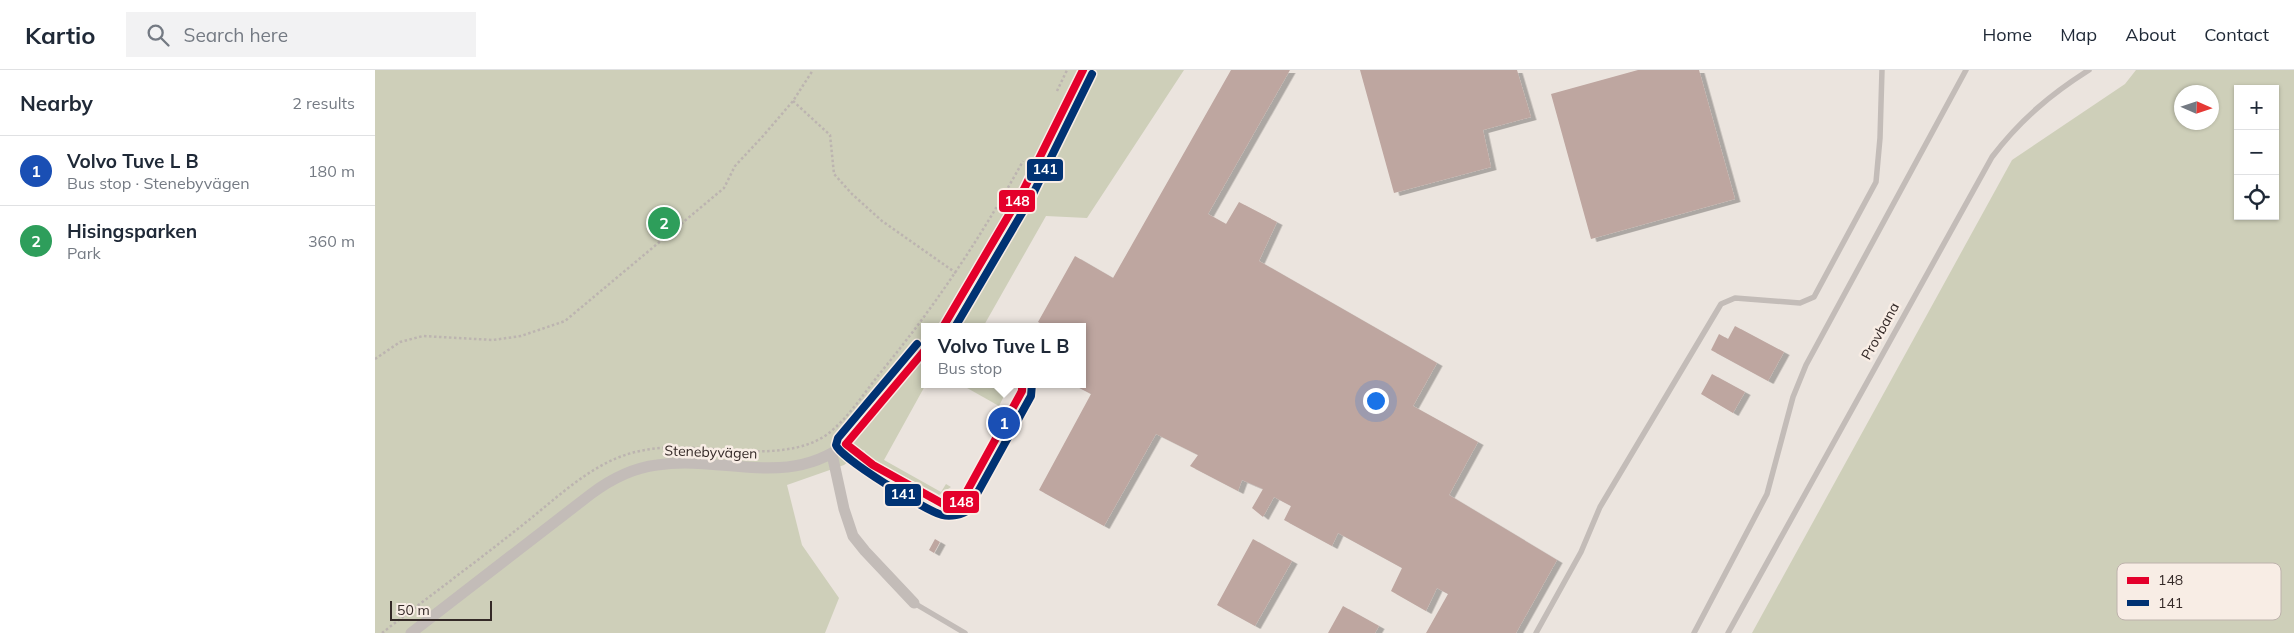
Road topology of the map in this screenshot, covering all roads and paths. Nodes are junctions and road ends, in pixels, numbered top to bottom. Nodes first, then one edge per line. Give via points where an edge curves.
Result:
1 (813, 70) edge
2 (1067, 70) edge
3 (1083, 70) edge
4 (1882, 70) edge
5 (1966, 70) edge
6 (2089, 70) edge
7 (1055, 96) dead end
8 (793, 101) junction
9 (1025, 157) dead end
10 (956, 273) junction
11 (945, 323) edge
12 (921, 355) edge
13 (375, 359) edge
14 (1022, 388) edge
15 (847, 444) junction
16 (832, 454) junction
17 (914, 603) joint
18 (382, 633) edge
19 (411, 633) edge
20 (965, 633) edge
21 (1536, 633) edge
22 (1694, 633) edge
23 (1728, 633) edge

1 - 8 path
2 - 7 path
3 - 11 street via 1023,191
4 - 21 lane via 1876,182 1814,297 1800,303 1735,298 1721,304 1600,507 1581,552
5 - 22 lane via 1806,365 1793,397 1767,494
6 - 23 lane, Provbana via 2031,112 1992,157
8 - 10 path via 830,135 834,174 852,194 882,221
8 - 13 path via 735,166 724,188 565,321 521,336 493,340 423,336 400,342
9 - 10 path
10 - 18 path via 859,401 827,435 796,448 773,451 664,446 615,459 563,493
12 - 15 street, Stenebyvägen
14 - 15 lane via 960,504 945,505 873,465
15 - 16 street, Stenebyvägen
16 - 17 street via 853,536
16 - 19 street, Stenebyvägen via 781,469 665,464 626,473 591,494
17 - 20 lane

